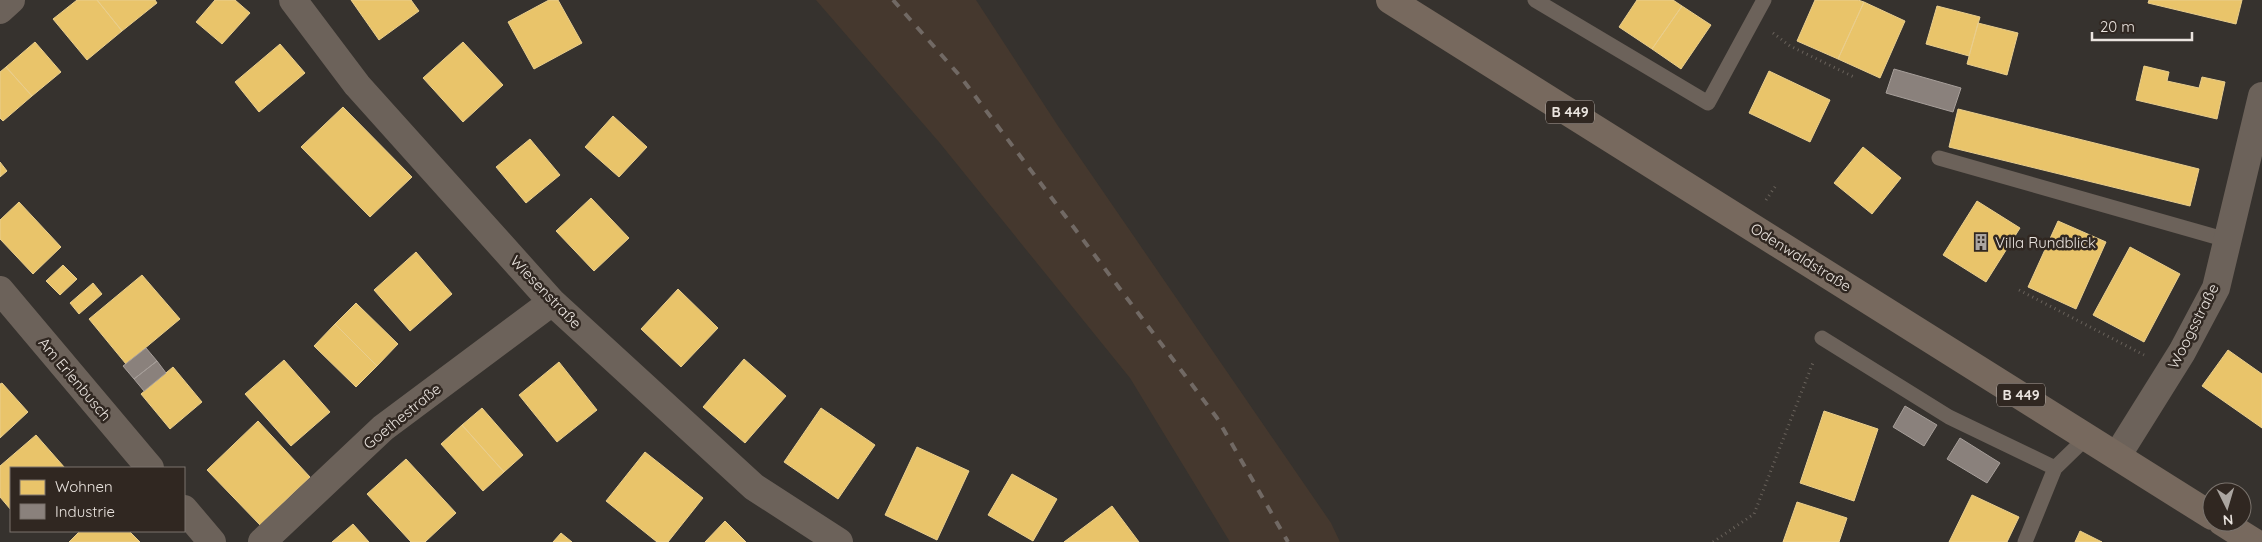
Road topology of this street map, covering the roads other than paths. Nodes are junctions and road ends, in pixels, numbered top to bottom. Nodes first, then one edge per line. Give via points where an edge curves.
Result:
1 (11, 0) edge
2 (293, 0) edge
3 (1390, 0) edge
4 (1535, 0) edge
5 (1764, 0) edge
6 (0, 10) edge
7 (2262, 96) edge
8 (1939, 158) dead end
9 (2227, 240) junction
10 (0, 290) edge
11 (552, 302) junction
12 (1822, 338) road end
13 (2087, 437) junction
14 (2117, 456) junction
15 (149, 467) edge
16 (2054, 468) junction
17 (185, 509) edge
18 (2202, 510) edge
19 (2238, 532) edge
20 (212, 542) edge
21 (262, 542) edge
22 (839, 542) edge
23 (2025, 542) edge
24 (2254, 542) edge

1 - 6 street
2 - 11 street, Wiesenstraße via 357,85
3 - 13 main road, Odenwaldstraße / B 449
4 - 5 lane via 1708,103
7 - 9 street, Woogsstraße
8 - 9 lane
9 - 14 street, Woogsstraße via 2216,288
10 - 15 street, Am Erlenbusch
11 - 21 street, Goethestraße via 383,428
11 - 22 street, Wiesenstraße via 754,487
12 - 16 lane via 1949,417
13 - 14 main road, Odenwaldstraße / B 449
13 - 16 lane
14 - 18 main road, Odenwaldstraße / B 449
16 - 23 lane
17 - 20 street
19 - 24 main road

